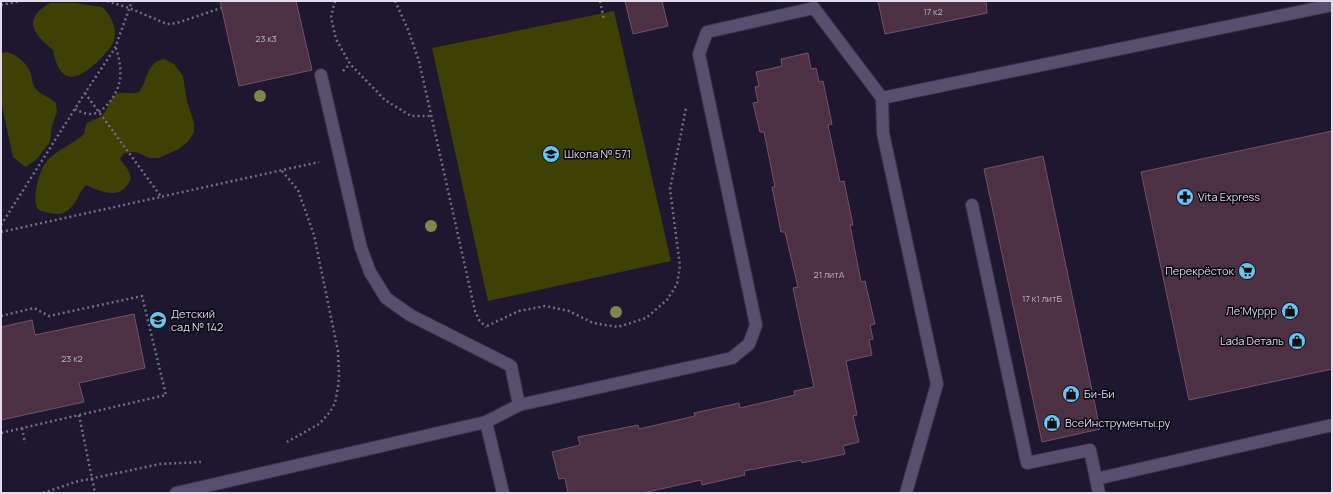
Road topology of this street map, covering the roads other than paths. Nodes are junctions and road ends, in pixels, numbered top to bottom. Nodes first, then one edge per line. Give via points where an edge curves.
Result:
1 (1332, 5) edge
2 (320, 75) dead end
3 (882, 98) junction
4 (972, 205) dead end
5 (519, 405) junction
6 (486, 422) junction
7 (1332, 425) edge
8 (1096, 478) junction
9 (176, 493) edge
10 (503, 493) edge
11 (906, 493) edge
12 (1099, 493) edge

1 - 3 lane
2 - 5 lane via 361,248 370,272 386,298 410,315 511,366
3 - 5 lane via 814,8 707,32 699,54 756,325 749,344 732,358
3 - 11 lane via 882,133 937,384
4 - 8 lane via 1027,463 1090,450
5 - 6 lane
6 - 9 lane
6 - 10 lane
7 - 8 lane
8 - 12 lane

